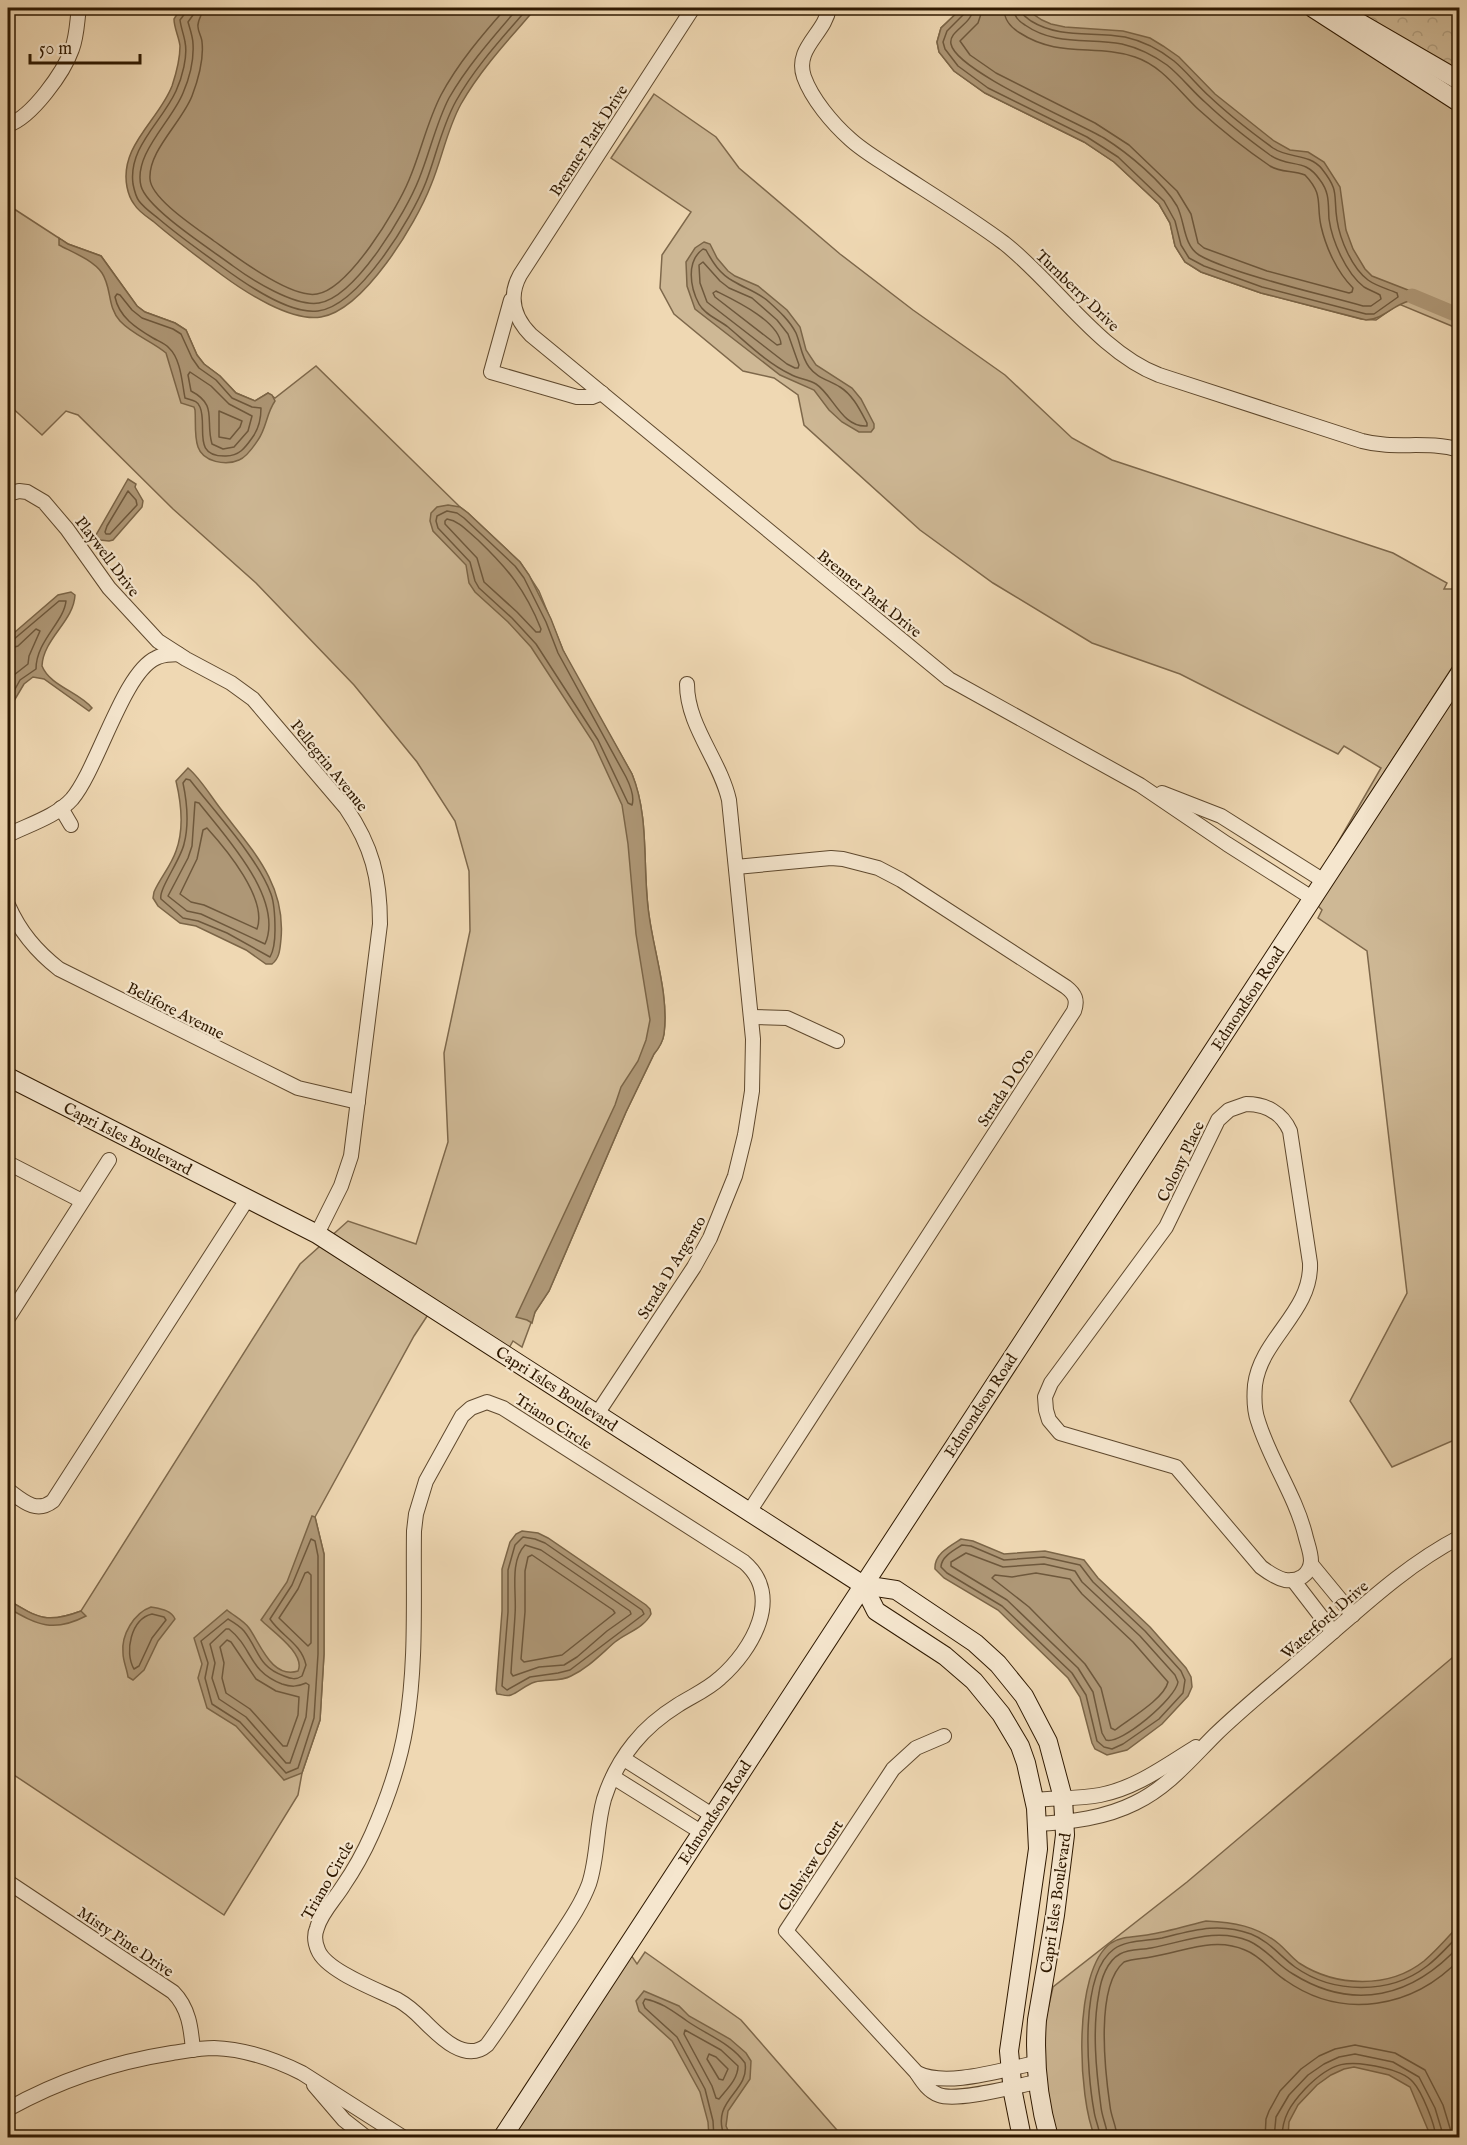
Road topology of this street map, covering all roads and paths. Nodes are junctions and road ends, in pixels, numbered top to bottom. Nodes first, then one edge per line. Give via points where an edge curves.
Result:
1 (79, 8) edge
2 (693, 8) edge
3 (830, 8) edge
4 (1313, 8) edge
5 (1334, 8) edge
6 (1460, 81) edge
7 (1460, 103) edge
8 (8, 125) edge
9 (514, 292) junction
10 (602, 393) junction
11 (1458, 450) edge
12 (8, 494) edge
13 (178, 654) junction
14 (1460, 672) edge
15 (687, 684) dead end
16 (1140, 785) junction
17 (61, 808) junction
18 (71, 825) dead end
19 (8, 835) edge
20 (736, 867) junction
21 (1324, 880) junction
22 (1312, 898) junction
23 (8, 905) edge
24 (752, 1017) junction
25 (837, 1041) dead end
26 (8, 1077) edge
27 (358, 1102) junction
28 (109, 1160) dead end
29 (8, 1162) edge
30 (248, 1198) junction
31 (82, 1201) junction
32 (317, 1234) junction
33 (8, 1318) edge
34 (597, 1414) junction
35 (8, 1490) edge
36 (749, 1512) junction
37 (1460, 1537) edge
38 (1311, 1564) junction
39 (1293, 1580) junction
40 (863, 1585) junction
41 (1353, 1615) junction
42 (1333, 1632) junction
43 (978, 1646) junction
44 (958, 1667) junction
45 (1215, 1735) junction
46 (944, 1736) dead end
47 (624, 1758) junction
48 (614, 1777) junction
49 (1064, 1798) junction
50 (1034, 1800) junction
51 (712, 1815) junction
52 (1066, 1822) junction
53 (1038, 1824) junction
54 (701, 1832) junction
55 (8, 1882) edge
56 (193, 2050) junction
57 (1036, 2063) junction
58 (1010, 2068) junction
59 (916, 2072) junction
60 (302, 2073) junction
61 (1037, 2082) junction
62 (1012, 2087) junction
63 (8, 2109) edge
64 (367, 2138) edge
65 (404, 2138) edge
66 (502, 2138) edge
67 (1022, 2138) edge
68 (1049, 2138) edge

1 - 8 street via 67,61 32,109
2 - 9 street, Brenner Park Drive via 520,275
3 - 11 street, Turnberry Drive via 801,64 808,85 832,120 868,153 1004,244 1134,363 1159,375 1362,441
4 - 7 street
5 - 6 street
9 - 10 street, Brenner Park Drive via 516,314 524,329
9 - 10 street, Brenner Park Drive via 491,372 577,397
10 - 16 street, Brenner Park Drive via 949,679
12 - 13 street, Playwell Drive via 27,492 44,502 123,604 158,641
13 - 17 street via 155,658 140,671 77,792
13 - 27 street, Pellegrin Avenue via 231,683 264,711 346,808 371,853 380,924
14 - 21 street, Edmondson Road
15 - 20 street, Strada D Argento via 690,710 726,788
16 - 21 street, Brenner Park Drive via 1221,816
16 - 22 street, Brenner Park Drive
17 - 18 street
17 - 19 street
20 - 24 street, Strada D Argento
20 - 36 street, Strada D Oro via 831,858 878,868 1066,987 1080,1000
21 - 22 street, Edmondson Road
22 - 40 street, Edmondson Road
23 - 27 street, Belifore Avenue via 27,939 59,969 298,1088
24 - 25 street via 787,1018
24 - 34 street, Strada D Argento via 750,1112 730,1192 694,1267
26 - 30 street, Capri Isles Boulevard
27 - 32 street, Pellegrin Avenue via 348,1169
28 - 31 street, Capri Isles Boulevard
29 - 31 street
30 - 32 street, Capri Isles Boulevard
30 - 35 street via 53,1501 45,1507 35,1507
31 - 33 street, Capri Isles Boulevard
32 - 34 street, Capri Isles Boulevard
34 - 36 street, Capri Isles Boulevard
36 - 40 street, Capri Isles Boulevard
37 - 41 street, Waterford Drive via 1417,1563
38 - 39 street via 1302,1577
38 - 39 street, Colony Place via 1300,1517 1261,1430 1255,1405 1258,1375 1266,1355 1308,1287 1309,1252 1290,1131 1285,1121 1270,1109 1246,1104 1229,1110 1218,1120 1166,1227 1050,1383 1045,1403 1049,1420 1066,1436 1176,1467 1262,1567 1280,1579
38 - 41 street, Colony Place
39 - 42 street
40 - 43 street, Capri Isles Boulevard via 896,1590
40 - 44 street, Capri Isles Boulevard via 876,1611
40 - 51 street, Edmondson Road
41 - 42 street, Waterford Drive
42 - 45 street, Waterford Drive
43 - 44 street
43 - 49 street, Capri Isles Boulevard via 1012,1681 1037,1718
44 - 50 street, Capri Isles Boulevard via 989,1698 1011,1730 1026,1764
45 - 49 street, Waterford Drive via 1135,1784 1099,1795
45 - 52 street, Waterford Drive via 1174,1777 1147,1797 1101,1815
46 - 59 street, Clubview Court via 916,1748 893,1769 786,1931
47 - 48 street, Triano Circle
47 - 48 street, Triano Circle via 662,1716 712,1685 737,1660 763,1614 761,1586 744,1562 503,1408 492,1403 476,1405 462,1416 436,1462 416,1514 409,1704 401,1752 372,1834 350,1877 318,1924 315,1939 319,1954 354,1979 408,2006 454,2046 470,2052 484,2048 577,1910 594,1865 604,1800
47 - 51 street
48 - 54 street
49 - 50 street, Waterford Drive
49 - 52 street, Capri Isles Boulevard
50 - 53 street, Capri Isles Boulevard
51 - 54 street, Edmondson Road
52 - 53 street, Waterford Drive
52 - 57 street, Capri Isles Boulevard via 1037,2020
53 - 58 street, Capri Isles Boulevard
54 - 66 street, Edmondson Road
55 - 56 street, Misty Pine Drive via 173,1992 189,2018
56 - 60 street via 250,2053
56 - 63 street via 86,2074
57 - 58 street
57 - 61 street, Capri Isles Boulevard
58 - 59 street via 947,2080
58 - 62 street, Capri Isles Boulevard
59 - 62 street, Clubview Court via 930,2090 945,2097
60 - 64 street
60 - 65 street
61 - 62 street, Clubview Court
61 - 68 street, Capri Isles Boulevard
62 - 67 street, Capri Isles Boulevard

